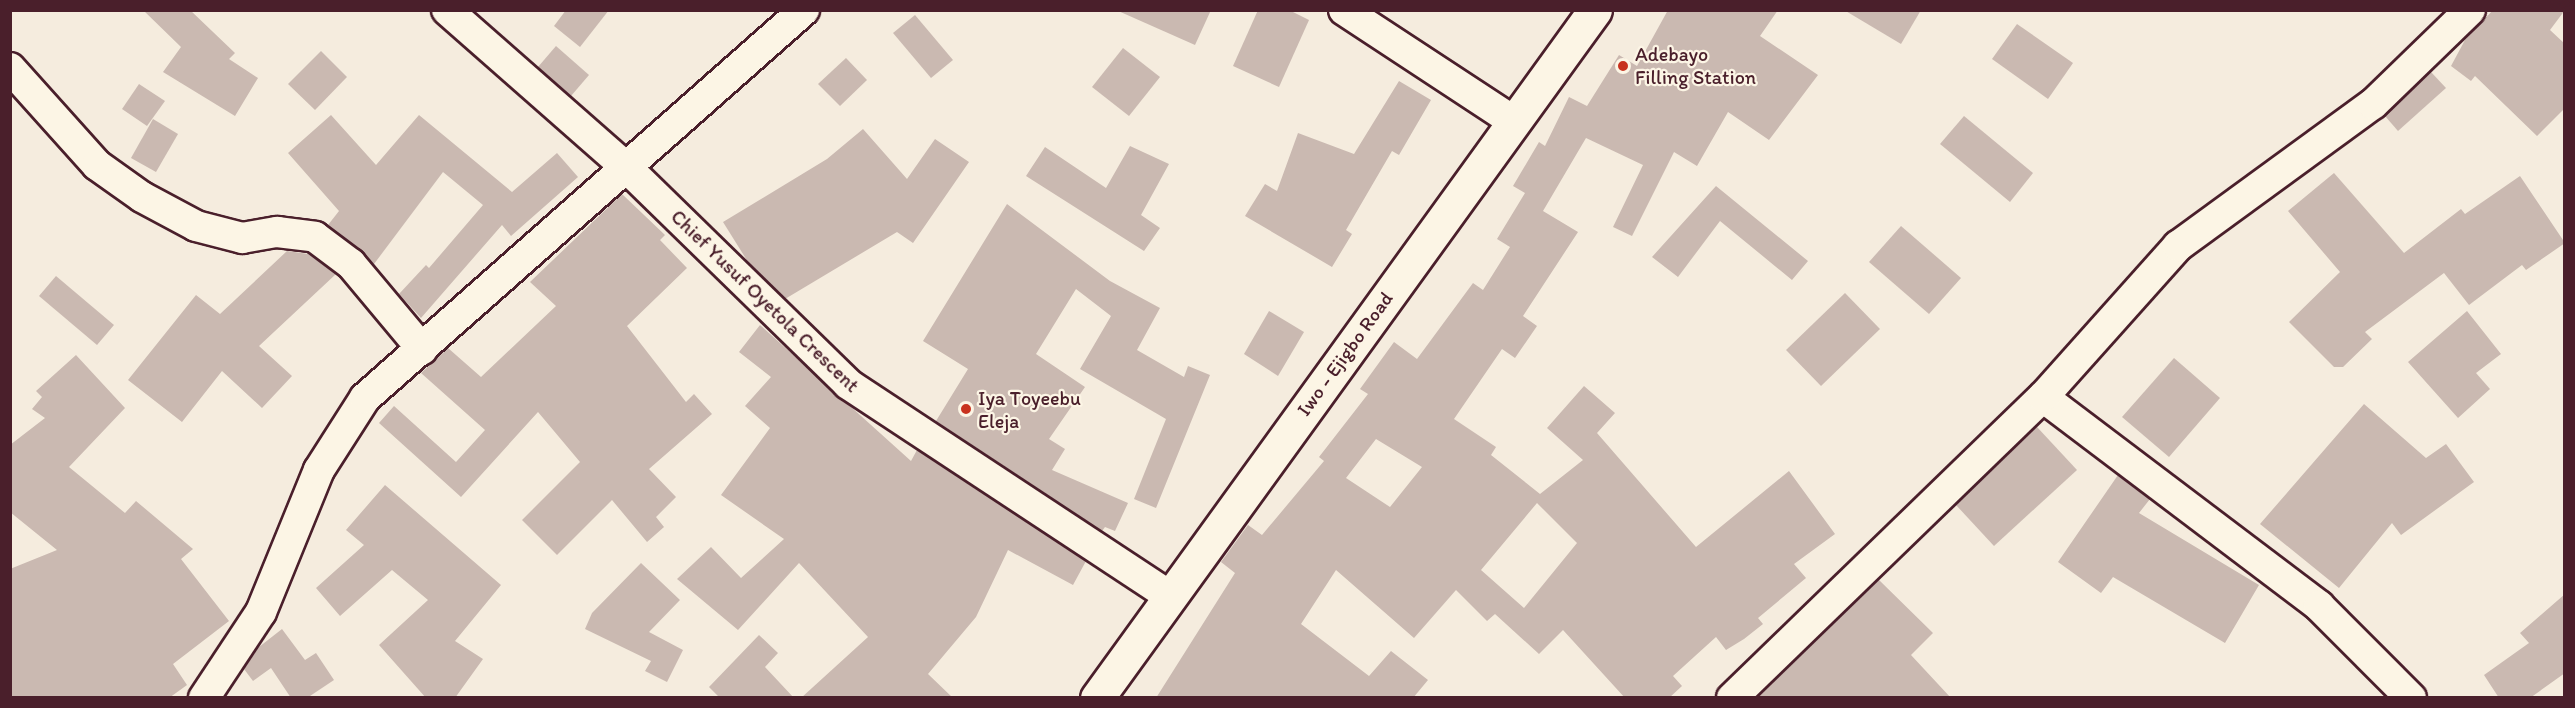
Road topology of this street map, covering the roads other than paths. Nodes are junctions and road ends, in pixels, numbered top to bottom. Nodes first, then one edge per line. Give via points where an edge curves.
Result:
1 (447, 10) edge
2 (804, 10) edge
3 (1344, 10) edge
4 (1595, 10) edge
5 (2470, 10) edge
6 (10, 68) edge
7 (1513, 122) junction
8 (628, 169) junction
9 (422, 349) junction
10 (2043, 397) junction
11 (1170, 596) junction
12 (204, 698) edge
13 (1097, 698) edge
14 (1732, 698) edge
15 (2411, 698) edge

1 - 8 street, Chief Yusuf Oyetola Crescent
2 - 8 street
3 - 7 street
4 - 7 main road, Iwo - Ejigbo Road
5 - 10 street via 2373,104 2178,246
6 - 9 street via 97,165 142,197 196,226 242,238 277,232 315,237 351,264
7 - 11 main road, Iwo - Ejigbo Road
8 - 9 street
8 - 11 street, Chief Yusuf Oyetola Crescent via 848,384
9 - 12 street via 365,398 337,435 261,612
10 - 14 street
10 - 15 street via 2319,606
11 - 13 main road, Iwo - Ejigbo Road

